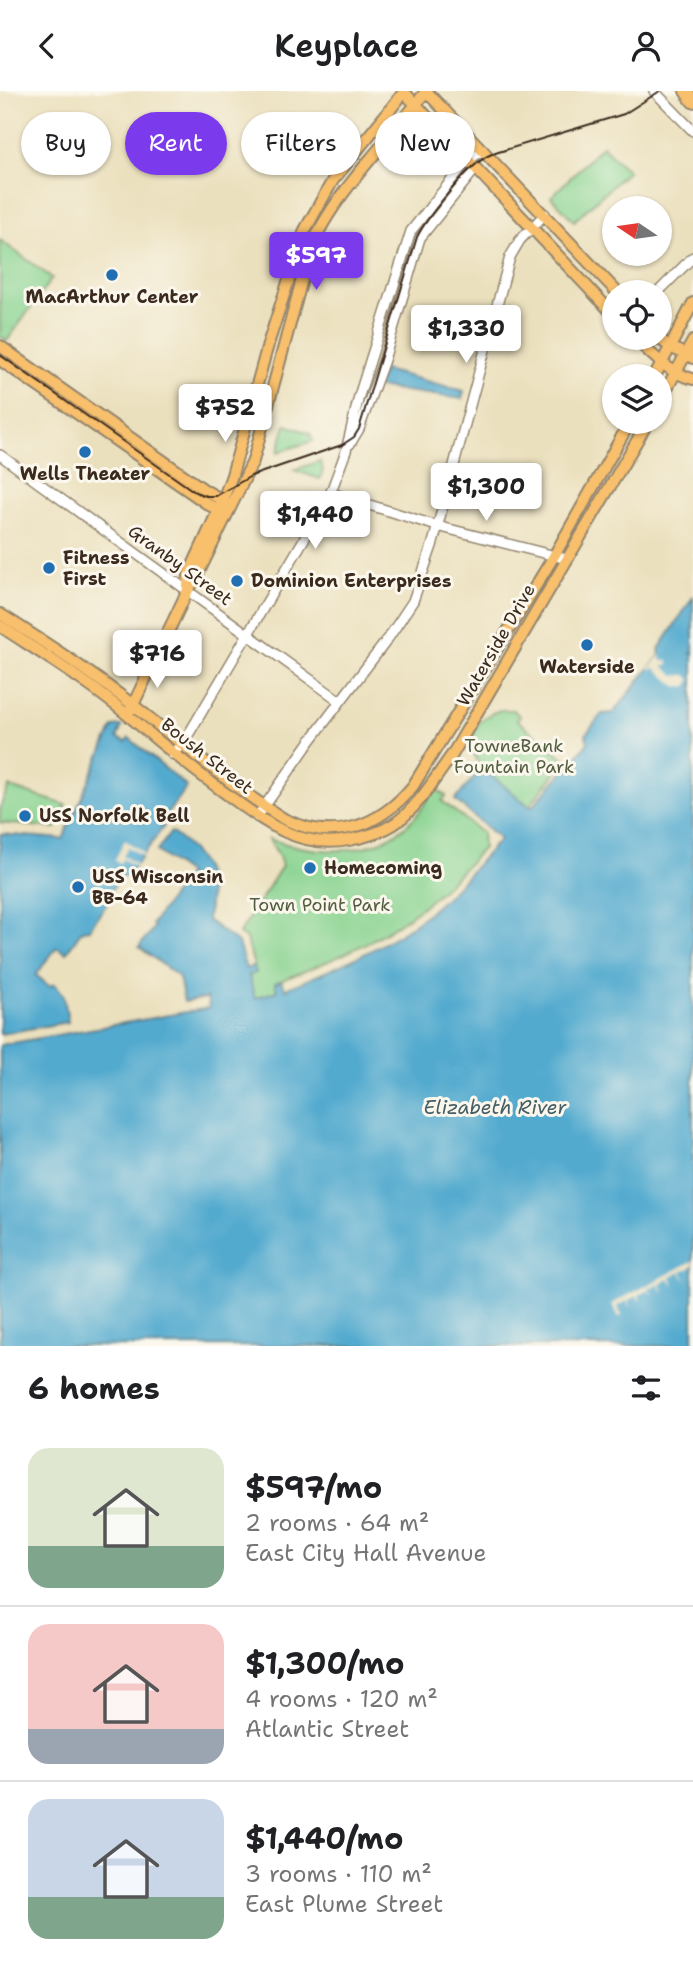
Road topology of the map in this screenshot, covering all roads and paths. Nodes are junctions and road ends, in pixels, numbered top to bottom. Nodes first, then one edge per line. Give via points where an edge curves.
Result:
1 (404, 91) edge
2 (426, 91) edge
3 (686, 91) edge
4 (660, 93) edge
5 (693, 100) edge
6 (416, 105) junction
7 (423, 112) edge
8 (693, 131) edge
9 (364, 142) junction
10 (361, 144) edge
11 (483, 150) junction
12 (475, 160) edge
13 (370, 162) junction
14 (475, 167) edge
15 (461, 175) edge
16 (545, 214) junction
17 (532, 226) junction
18 (693, 257) edge
19 (592, 265) junction
20 (582, 280) junction
21 (606, 280) edge
22 (670, 280) edge
23 (602, 303) edge
24 (693, 303) edge
25 (693, 341) edge
26 (672, 343) edge
27 (0, 346) edge
28 (672, 348) edge
29 (648, 350) edge
30 (668, 350) edge
31 (689, 356) edge
32 (0, 360) edge
33 (662, 363) junction
34 (676, 372) junction
35 (672, 379) edge
36 (693, 380) edge
37 (623, 434) edge
38 (641, 434) edge
39 (0, 455) edge
40 (331, 492) junction
41 (226, 507) junction
42 (437, 526) junction
43 (554, 555) junction
44 (567, 559) junction
45 (188, 590) junction
46 (0, 614) edge
47 (0, 626) edge
48 (249, 635) junction
49 (483, 674) junction
50 (490, 689) junction
51 (340, 701) junction
52 (130, 710) junction
53 (181, 745) junction
54 (173, 754) junction
55 (264, 807) junction
56 (257, 817) junction

1 - 6 main road
1 - 9 main road
2 - 6 main road
2 - 11 main road
3 - 5 highway
4 - 8 street
6 - 7 main road
6 - 13 main road
9 - 10 main road
9 - 13 main road
9 - 41 main road via 327,190 297,250
11 - 12 street
11 - 16 main road
13 - 41 main road via 330,213 310,250 257,448 249,472
14 - 17 main road
15 - 40 street via 409,235
16 - 17 street
16 - 19 main road
17 - 20 main road
17 - 42 street via 508,265
18 - 22 street
19 - 20 main road
19 - 21 main road
20 - 23 main road
24 - 26 main road
25 - 31 main road
27 - 41 main road
28 - 31 main road
29 - 33 main road
30 - 33 main road
31 - 34 main road
32 - 41 main road
33 - 34 main road
34 - 35 main road
34 - 36 main road
37 - 43 main road, Waterside Drive
38 - 44 main road, Waterside Drive
39 - 45 street, Granby Street
40 - 42 street
40 - 48 street
41 - 45 main road
42 - 43 street
42 - 51 street via 405,615
43 - 44 street
43 - 49 main road, Waterside Drive
44 - 50 main road, Waterside Drive
45 - 48 street, Granby Street
45 - 52 main road
46 - 52 main road, Boush Street via 59,652
47 - 52 main road, Boush Street
48 - 51 street, Granby Street
48 - 53 street
49 - 50 main road
49 - 55 main road, Waterside Drive via 413,786 378,817 345,829 317,831
50 - 56 main road, Waterside Drive via 430,785 402,818 384,829 357,839 321,843 287,835
51 - 55 street
52 - 53 main road, Boush Street
52 - 54 main road, Boush Street
53 - 54 street
53 - 55 main road, Boush Street
54 - 56 main road, Boush Street
55 - 56 street

